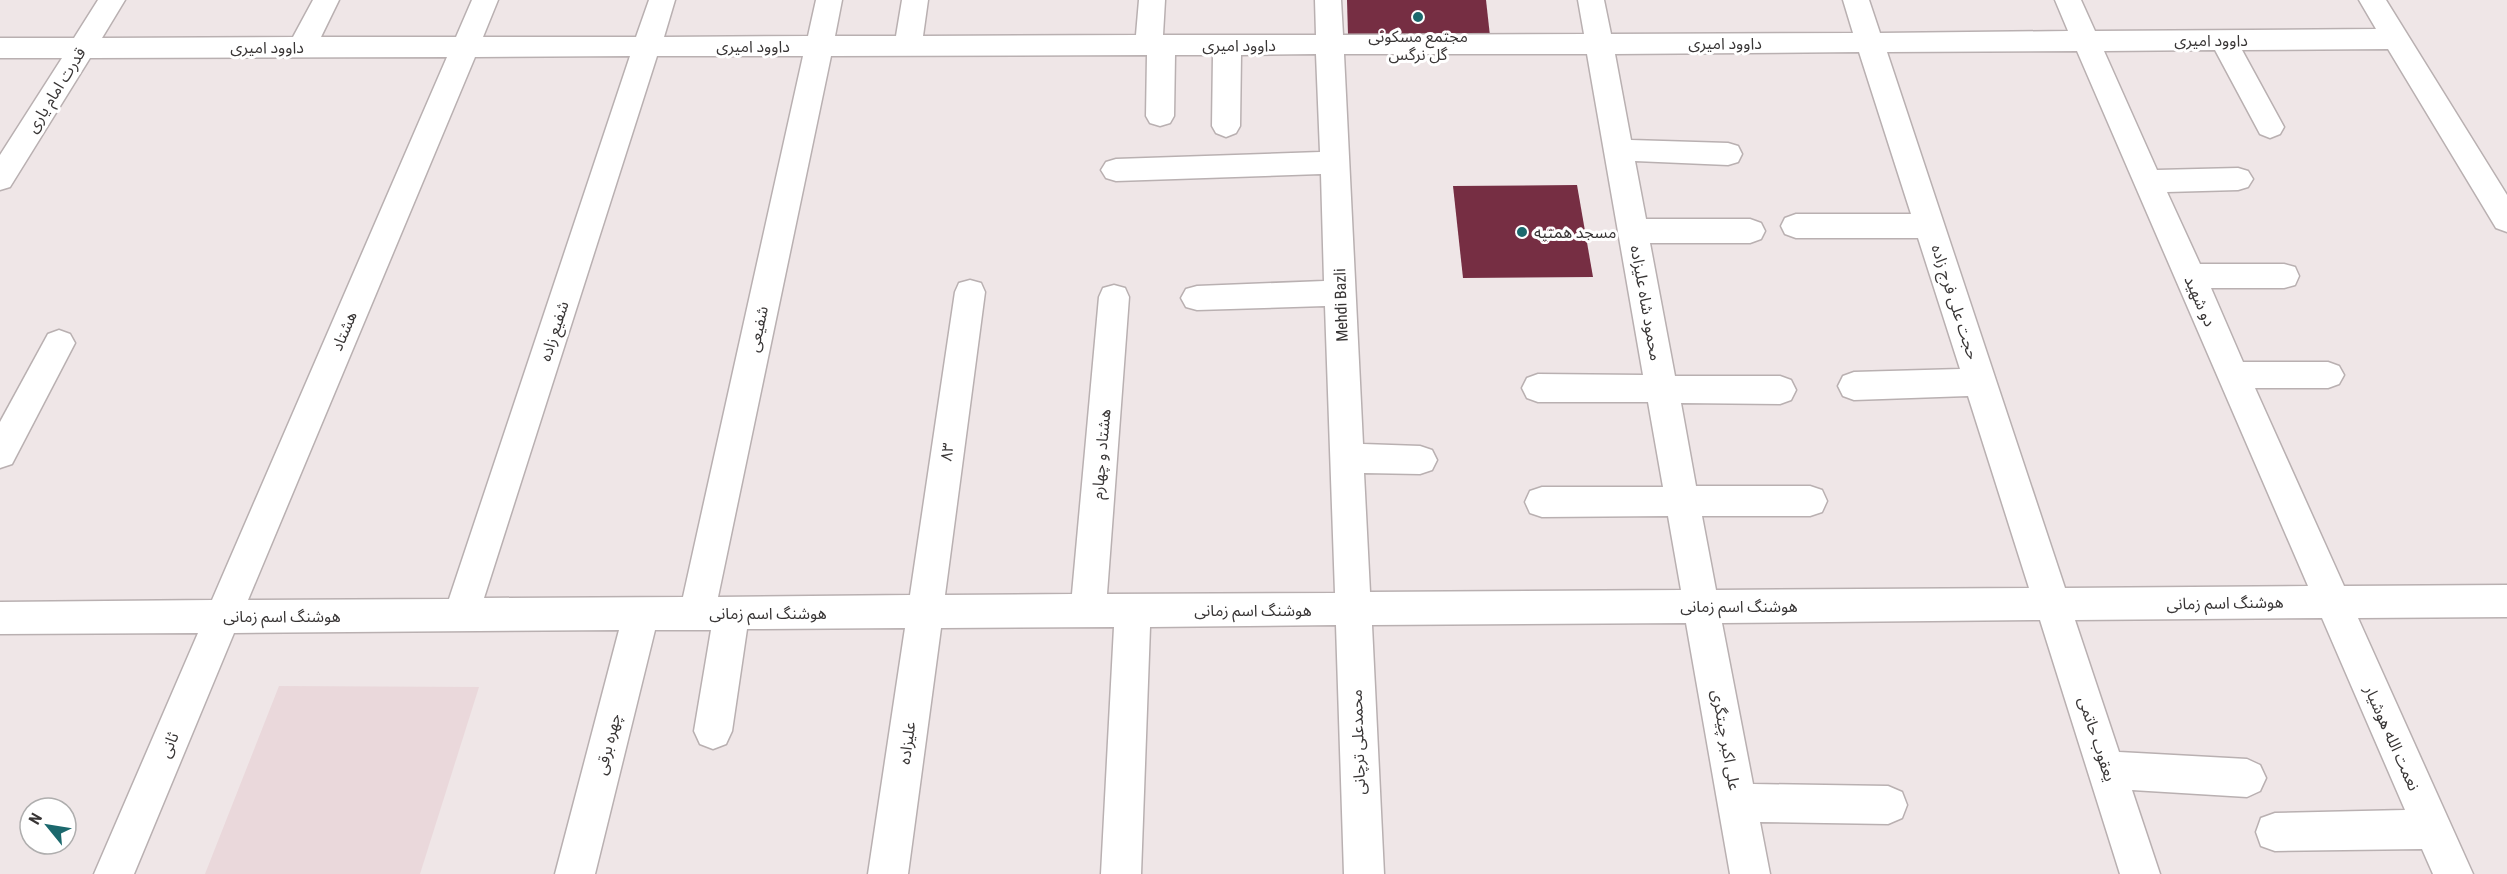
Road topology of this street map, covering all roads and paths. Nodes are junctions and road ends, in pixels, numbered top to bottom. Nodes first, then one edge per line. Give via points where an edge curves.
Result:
1 (112, 0) edge
2 (326, 0) edge
3 (485, 0) edge
4 (662, 0) edge
5 (829, 0) edge
6 (915, 0) edge
7 (1152, 0) edge
8 (1328, 0) edge
9 (1591, 0) edge
10 (1856, 0) edge
11 (2068, 0) edge
12 (2372, 0) edge
13 (2396, 39) junction
14 (2223, 40) junction
15 (2086, 41) junction
16 (1870, 42) junction
17 (1330, 44) junction
18 (1599, 44) junction
19 (1155, 45) junction
20 (1227, 45) junction
21 (465, 46) junction
22 (647, 46) junction
23 (818, 46) junction
24 (908, 46) junction
25 (302, 47) junction
26 (0, 48) edge
27 (83, 48) junction
28 (1160, 116) dead end
29 (1226, 126) dead end
30 (2270, 127) dead end
31 (1618, 150) junction
32 (1728, 154) dead end
33 (1335, 163) junction
34 (1116, 170) dead end
35 (0, 179) edge
36 (2238, 179) dead end
37 (2148, 181) junction
38 (2507, 220) edge
39 (1796, 226) dead end
40 (1930, 226) junction
41 (1633, 231) junction
42 (1750, 231) dead end
43 (2189, 276) junction
44 (2284, 276) dead end
45 (970, 291) dead end
46 (1340, 293) junction
47 (1114, 297) dead end
48 (1197, 298) dead end
49 (58, 343) dead end
50 (2233, 375) junction
51 (2328, 375) dead end
52 (1981, 382) junction
53 (1854, 386) dead end
54 (1538, 388) dead end
55 (1662, 390) junction
56 (1780, 390) dead end
57 (0, 454) edge
58 (1347, 458) junction
59 (1420, 459) dead end
60 (1810, 501) dead end
61 (1542, 502) dead end
62 (1683, 503) junction
63 (2507, 601) edge
64 (2332, 602) junction
65 (2053, 604) junction
66 (1701, 606) junction
67 (1353, 609) junction
68 (1088, 610) junction
69 (1133, 611) junction
70 (925, 612) junction
71 (714, 613) junction
72 (641, 614) junction
73 (460, 615) junction
74 (224, 616) junction
75 (0, 618) edge
76 (713, 731) dead end
77 (2107, 770) junction
78 (2247, 778) dead end
79 (1737, 802) junction
80 (1888, 805) dead end
81 (2433, 829) junction
82 (2275, 832) dead end
83 (114, 874) edge
84 (575, 874) edge
85 (888, 874) edge
86 (1121, 874) edge
87 (1364, 874) edge
88 (1750, 874) edge
89 (2140, 874) edge
90 (2453, 874) edge

1 - 27 street, قدرت امام یاری
2 - 25 street
3 - 21 street, هشتاد
4 - 22 street, شفیع زاده
5 - 23 street, شفیعی
6 - 24 street
7 - 19 street
8 - 17 street, Mehdi Bazli
9 - 18 street, محمود شاه علیزاده
10 - 16 street, حجت علی فرج زاده
11 - 15 street, دو شهید
12 - 13 street
13 - 14 street, داوود امیری
13 - 38 street
14 - 15 street, داوود امیری
14 - 30 street
15 - 16 street, داوود امیری
15 - 37 street, دو شهید
16 - 18 street, داوود امیری
16 - 40 street, حجت علی فرج زاده
17 - 18 street, داوود امیری
17 - 20 street, داوود امیری
17 - 33 street, Mehdi Bazli
18 - 31 street, محمود شاه علیزاده
19 - 20 street, داوود امیری
19 - 24 street, داوود امیری
19 - 28 street
20 - 29 street
21 - 22 street, داوود امیری
21 - 25 street, داوود امیری
21 - 74 street, هشتاد
22 - 23 street, داوود امیری
22 - 73 street, شفیع زاده
23 - 24 street, داوود امیری
23 - 71 street, شفیعی
25 - 27 street, داوود امیری
26 - 27 street, داوود امیری
27 - 35 street, قدرت امام یاری
31 - 32 street
31 - 41 street, محمود شاه علیزاده
33 - 34 street
33 - 46 street, Mehdi Bazli
36 - 37 street
37 - 43 street, دو شهید
39 - 40 street
40 - 52 street, حجت علی فرج زاده
41 - 42 street
41 - 55 street, محمود شاه علیزاده
43 - 44 street
43 - 50 street, دو شهید
45 - 70 street, ۸۳
46 - 48 street
46 - 58 street, Mehdi Bazli
47 - 68 street, هشتاد و چهارم
49 - 57 street
50 - 51 street
50 - 64 street, دو شهید
52 - 53 street
52 - 65 street, حجت علی فرج زاده
54 - 55 street
55 - 56 street
55 - 62 street, محمود شاه علیزاده
58 - 59 street
58 - 67 street, Mehdi Bazli
60 - 62 street
61 - 62 street
62 - 66 street, محمود شاه علیزاده
63 - 64 street, هوشنگ اسم زمانی
64 - 65 street, هوشنگ اسم زمانی
64 - 81 street, نعمت الله هوشیار
65 - 66 street, هوشنگ اسم زمانی
65 - 77 street, یعقوب حاتمی
66 - 67 street, هوشنگ اسم زمانی
66 - 79 street, علی اکبر چیتگری
67 - 69 street, هوشنگ اسم زمانی
67 - 87 street, محمدعلی ترچانی
68 - 69 street, هوشنگ اسم زمانی
68 - 70 street, هوشنگ اسم زمانی
69 - 86 street
70 - 71 street, هوشنگ اسم زمانی
70 - 85 street, علیزاده
71 - 72 street, هوشنگ اسم زمانی
71 - 76 street, شفیعی
72 - 73 street, هوشنگ اسم زمانی
72 - 84 street, چهره برقی
73 - 74 street, هوشنگ اسم زمانی
74 - 75 street, هوشنگ اسم زمانی
74 - 83 street, ثانی
77 - 78 street
77 - 89 street, یعقوب حاتمی
79 - 80 street
79 - 88 street, علی اکبر چیتگری
81 - 82 street
81 - 90 street, نعمت الله هوشیار

